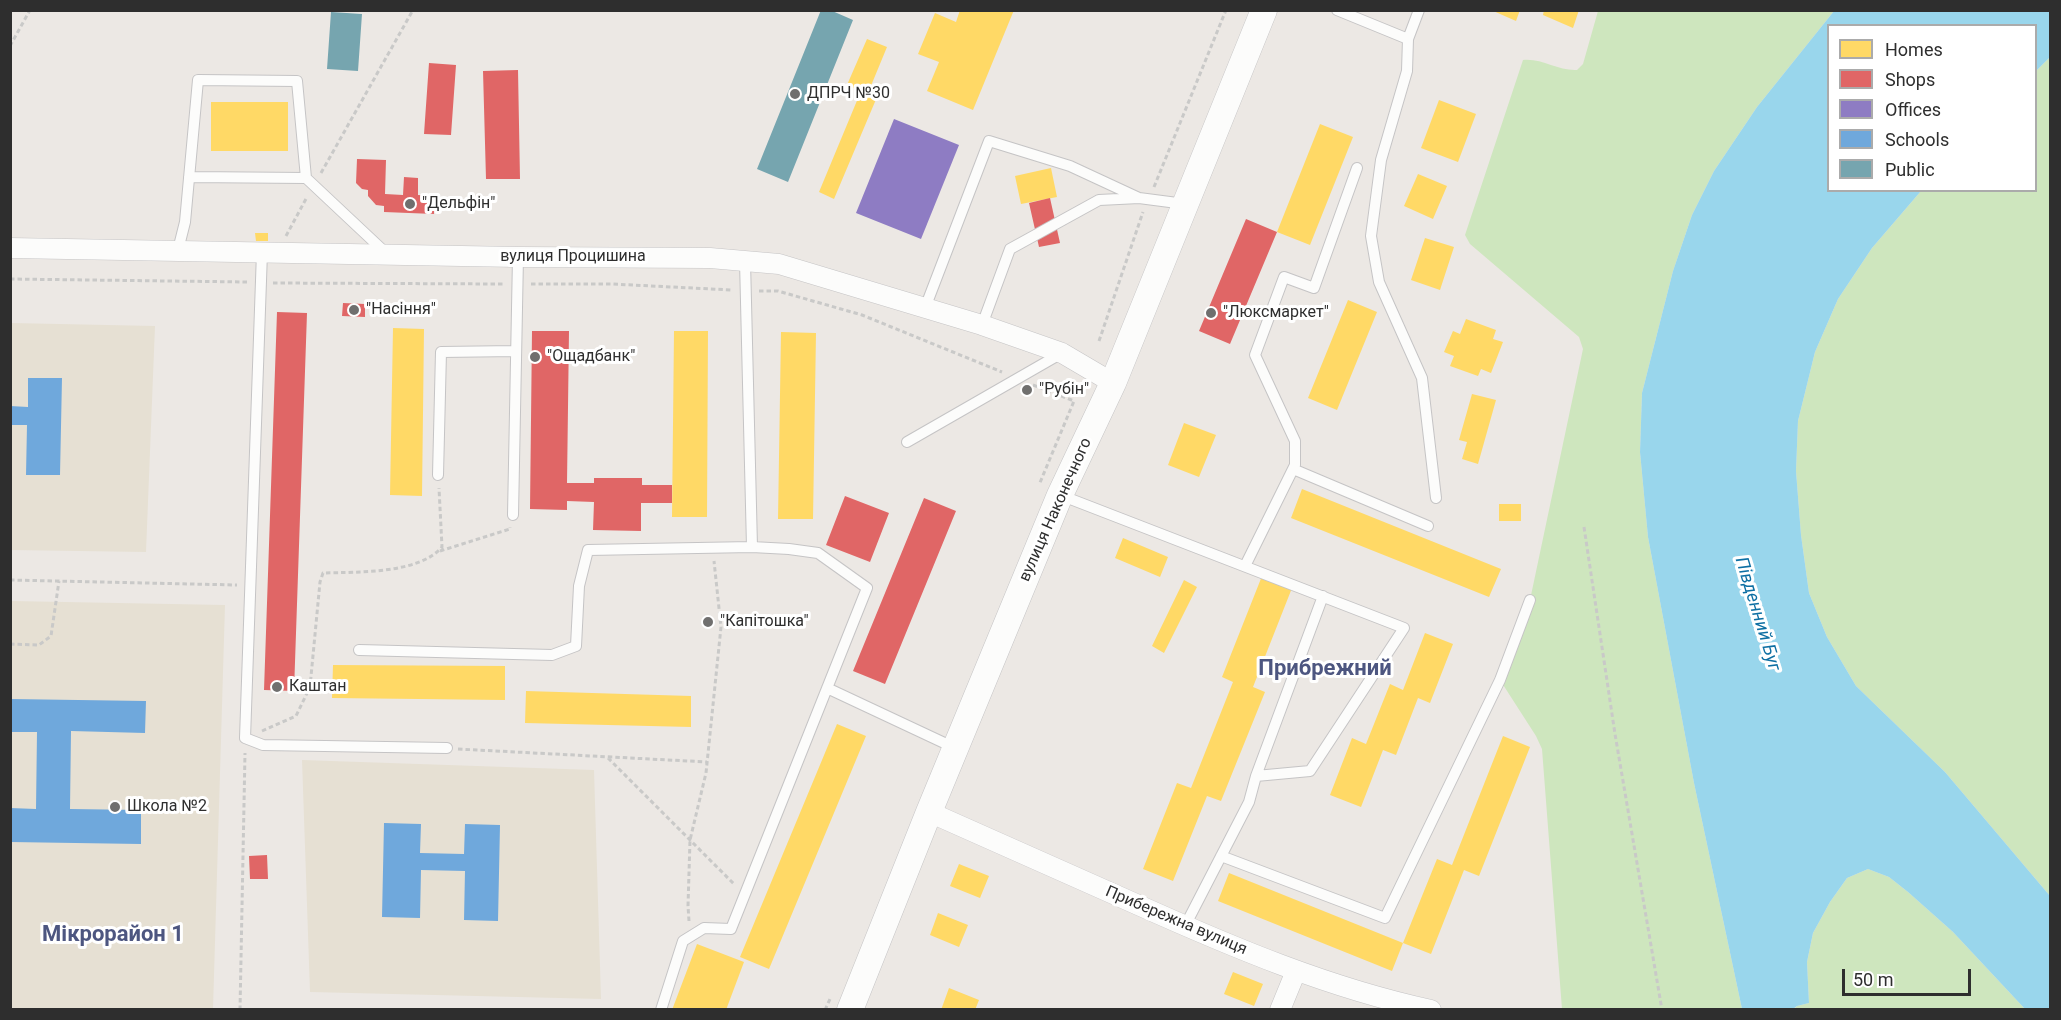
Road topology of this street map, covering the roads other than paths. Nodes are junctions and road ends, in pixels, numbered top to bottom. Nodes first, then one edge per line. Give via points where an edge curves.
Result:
1 (1264, 10) edge
2 (1337, 10) edge
3 (1419, 10) edge
4 (1408, 39) junction
5 (1358, 168) dead end
6 (189, 177) junction
7 (310, 182) junction
8 (1144, 198) junction
9 (1187, 204) junction
10 (10, 248) edge
11 (178, 250) junction
12 (270, 252) junction
13 (388, 255) junction
14 (519, 257) junction
15 (745, 261) junction
16 (925, 308) junction
17 (982, 325) junction
18 (516, 351) junction
19 (1062, 353) junction
20 (1113, 383) junction
21 (907, 442) dead end
22 (1293, 469) junction
23 (438, 475) road end
24 (1049, 492) junction
25 (1436, 498) dead end
26 (513, 515) road end
27 (1428, 526) dead end
28 (752, 547) junction
29 (1245, 566) junction
30 (1323, 596) junction
31 (1530, 600) dead end
32 (359, 650) dead end
33 (827, 688) junction
34 (447, 748) road end
35 (955, 748) junction
36 (1257, 776) junction
37 (928, 812) junction
38 (1221, 856) junction
39 (1185, 926) junction
40 (1296, 971) junction
41 (840, 1004) edge
42 (661, 1010) edge
43 (1280, 1010) edge
44 (1431, 1010) edge

1 - 9 street, вулиця Наконечного
2 - 4 lane
3 - 4 lane
4 - 25 lane via 1407,71 1381,160 1371,236 1379,282 1422,378
5 - 22 lane via 1314,288 1284,278 1255,355 1295,441
6 - 7 lane
6 - 7 lane via 198,80 297,81
6 - 11 lane
7 - 13 lane
8 - 9 lane
8 - 16 lane via 1070,166 989,141
8 - 17 lane via 1099,200 1010,249
9 - 20 street, вулиця Наконечного
10 - 11 street, вулиця Процишина
11 - 12 street, вулиця Процишина
12 - 13 street, вулиця Процишина
12 - 34 lane via 261,282 245,738 264,745
13 - 14 street, вулиця Процишина
14 - 15 street, вулиця Процишина
14 - 18 lane
15 - 16 street, вулиця Процишина via 779,264
15 - 28 lane
16 - 17 street, вулиця Процишина
17 - 19 street, вулиця Процишина
18 - 23 lane via 441,352
18 - 26 lane
19 - 20 street, вулиця Процишина
19 - 21 lane
20 - 24 street, вулиця Наконечного
22 - 27 lane
22 - 29 lane
24 - 29 lane
24 - 35 street, вулиця Наконечного
28 - 32 lane via 588,550 579,586 576,646 552,655
28 - 33 lane via 818,553 867,588
29 - 30 lane
30 - 36 lane
30 - 36 lane via 1404,628 1310,771
31 - 38 lane via 1500,680 1384,918
33 - 35 lane
33 - 42 lane via 731,929 704,928 683,941
35 - 37 street, вулиця Наконечного
36 - 38 lane via 1249,802
37 - 39 street, Прибережна вулиця
37 - 41 street, вулиця Наконечного
38 - 39 lane
39 - 40 street, Прибережна вулиця
40 - 43 street
40 - 44 street, Прибережна вулиця

